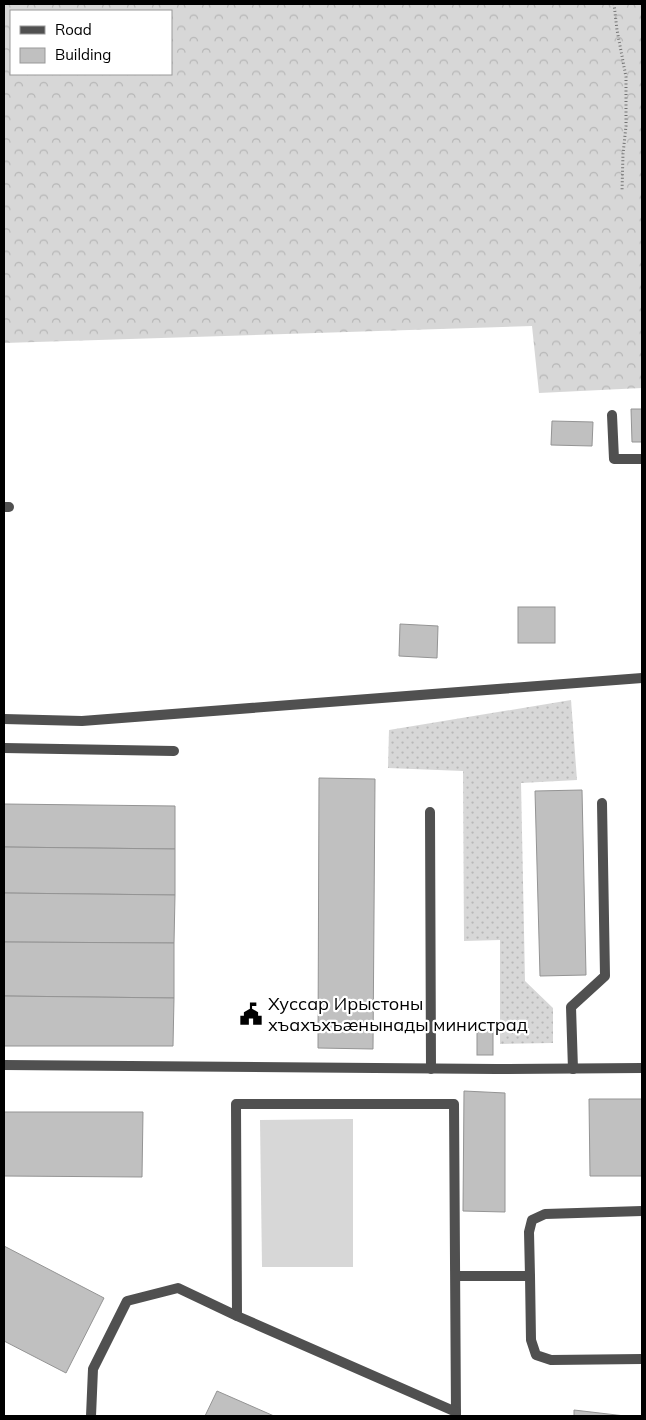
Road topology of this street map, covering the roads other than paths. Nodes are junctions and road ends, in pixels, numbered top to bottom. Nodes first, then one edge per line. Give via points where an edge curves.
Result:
1 (612, 415) dead end
2 (642, 459) edge
3 (642, 678) edge
4 (4, 719) edge
5 (4, 748) edge
6 (174, 752) dead end
7 (602, 803) dead end
8 (430, 812) dead end
9 (4, 1065) edge
10 (642, 1068) edge
11 (431, 1069) junction
12 (573, 1069) junction
13 (642, 1211) edge
14 (456, 1276) junction
15 (530, 1276) junction
16 (237, 1316) junction
17 (642, 1360) edge
18 (456, 1414) edge
19 (91, 1416) edge

1 - 2 street via 614,459
3 - 4 street via 82,721
5 - 6 street
7 - 12 street via 604,976 571,1007
8 - 11 street
9 - 11 street
10 - 12 street
11 - 12 street
13 - 15 street via 546,1214 532,1220 529,1232
14 - 15 street
14 - 16 street via 454,1104 236,1104
14 - 18 street
15 - 17 street via 531,1340 536,1355 551,1360
16 - 18 street
16 - 19 street via 178,1288 127,1301 93,1369

